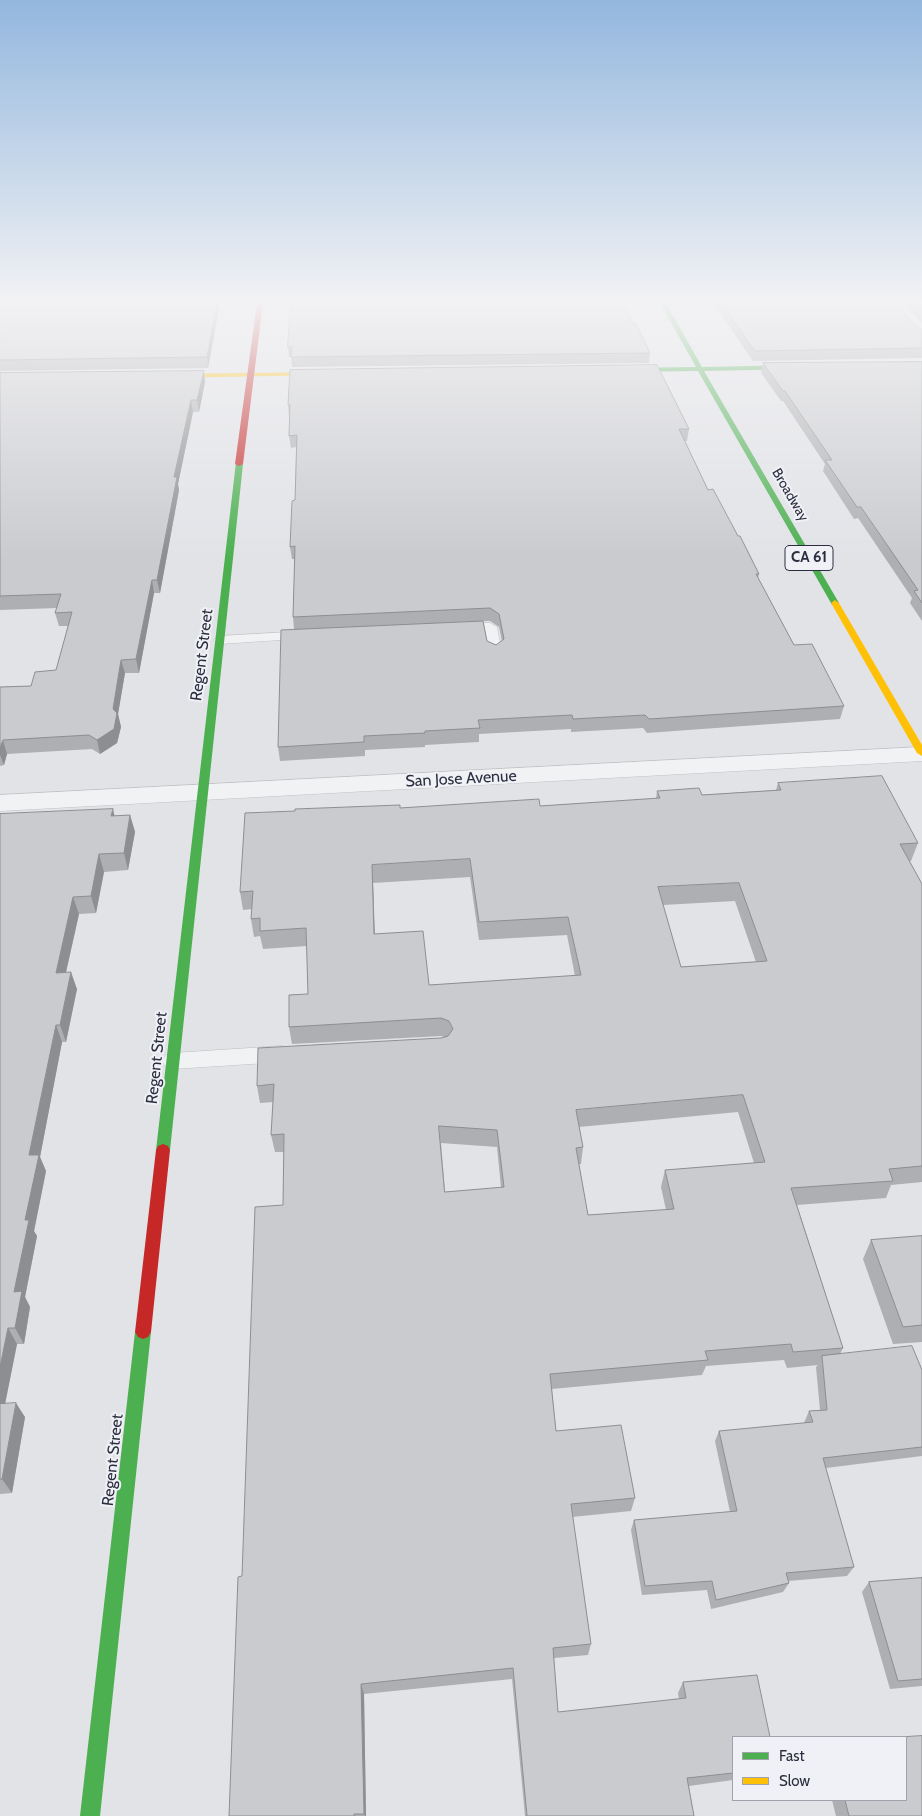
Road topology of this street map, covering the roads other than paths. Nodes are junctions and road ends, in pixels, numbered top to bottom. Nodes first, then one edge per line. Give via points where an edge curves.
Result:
1 (249, 388) edge
2 (711, 388) edge
3 (442, 629) edge
4 (316, 634) edge
5 (220, 640) junction
6 (495, 653) edge
7 (922, 754) edge
8 (202, 793) junction
9 (0, 803) edge
10 (304, 1053) edge
11 (173, 1060) junction
12 (90, 1816) edge

1 - 5 street, Regent Street
2 - 7 street, Broadway / CA 61
3 - 6 lane via 490,627
4 - 5 lane
5 - 8 street, Regent Street
7 - 8 street, San Jose Avenue
8 - 9 street, San Jose Avenue
8 - 11 street, Regent Street
10 - 11 lane
11 - 12 street, Regent Street

